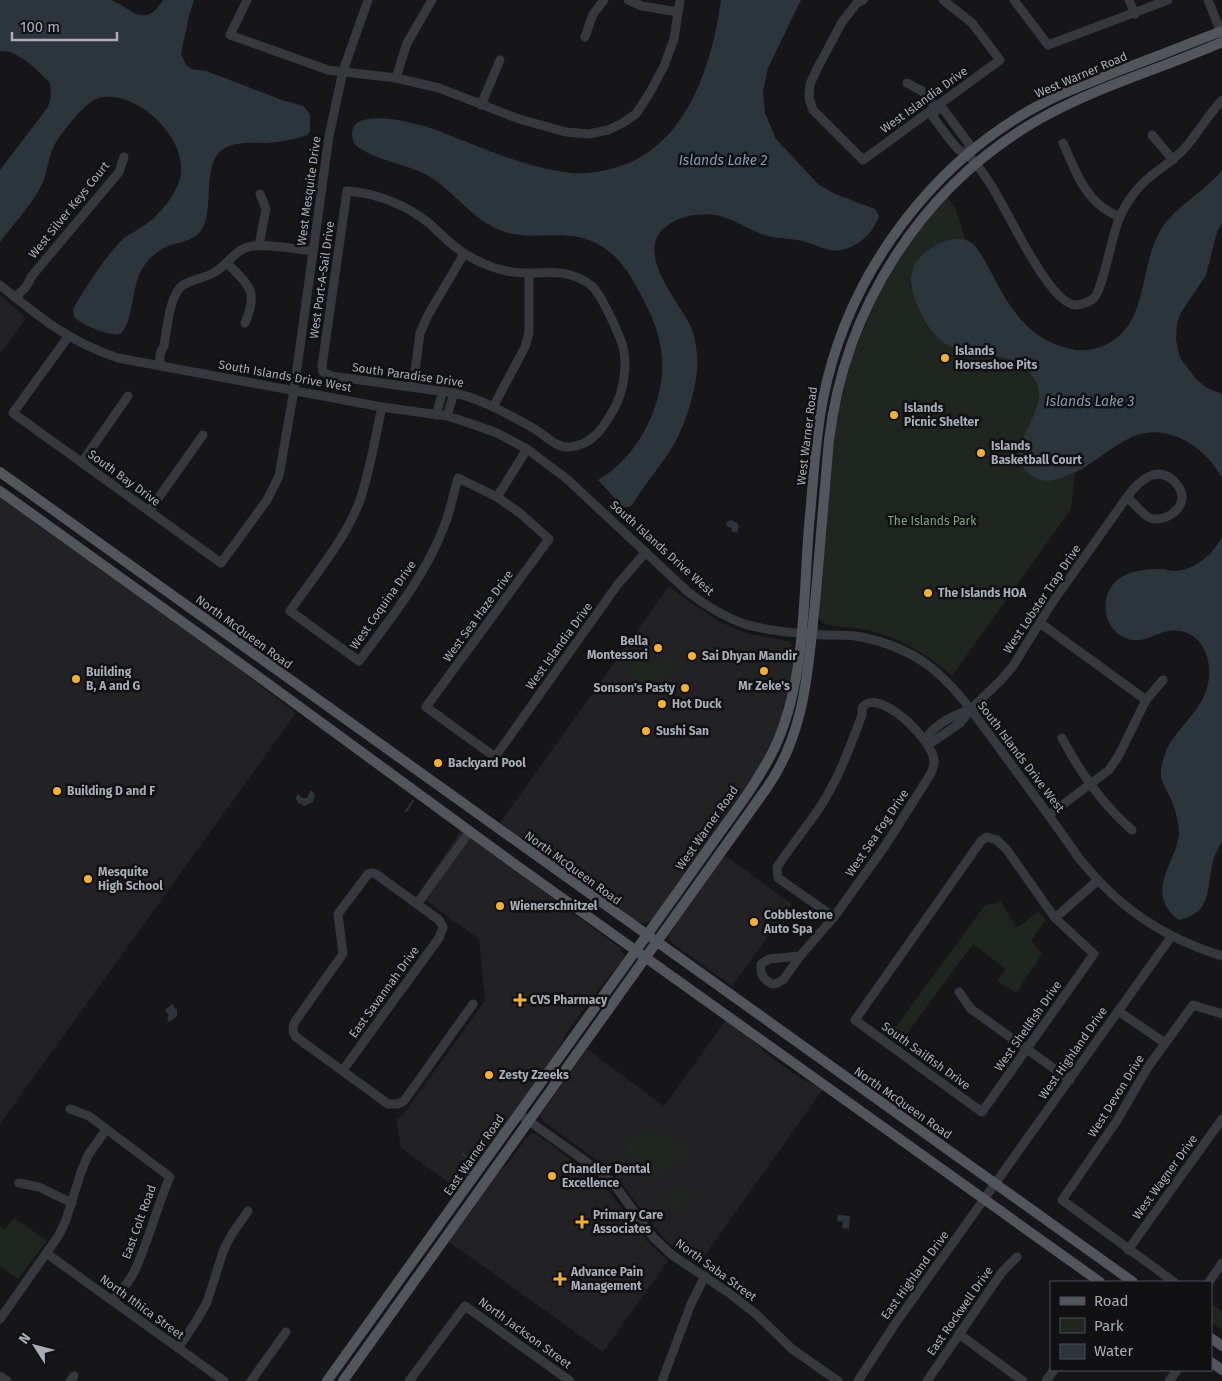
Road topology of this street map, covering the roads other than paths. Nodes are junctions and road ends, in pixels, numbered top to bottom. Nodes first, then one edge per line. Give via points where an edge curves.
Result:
1 (247, 0) edge
2 (368, 0) edge
3 (432, 0) edge
4 (604, 0) edge
5 (628, 0) edge
6 (680, 0) edge
7 (863, 0) edge
8 (944, 0) edge
9 (1014, 0) edge
10 (1129, 0) edge
11 (1168, 0) edge
12 (1208, 0) edge
13 (678, 12) junction
14 (1135, 14) junction
15 (1222, 32) edge
16 (585, 37) dead end
17 (1222, 42) edge
18 (500, 60) dead end
19 (343, 71) junction
20 (396, 78) junction
21 (907, 83) dead end
22 (1222, 100) edge
23 (480, 104) junction
24 (936, 108) junction
25 (1152, 135) dead end
26 (1064, 142) dead end
27 (968, 155) junction
28 (124, 157) dead end
29 (1173, 160) junction
30 (975, 164) junction
31 (260, 194) dead end
32 (1120, 217) junction
33 (259, 245) junction
34 (314, 251) junction
35 (464, 254) junction
36 (227, 263) junction
37 (529, 274) junction
38 (0, 285) edge
39 (14, 297) junction
40 (245, 323) dead end
41 (68, 337) junction
42 (161, 366) junction
43 (323, 372) joint
44 (413, 387) junction
45 (294, 390) junction
46 (443, 391) junction
47 (454, 392) junction
48 (128, 396) dead end
49 (382, 407) junction
50 (493, 407) junction
51 (436, 415) junction
52 (447, 416) junction
53 (203, 435) dead end
54 (527, 449) junction
55 (82, 462) junction
56 (0, 472) edge
57 (0, 491) edge
58 (1127, 497) junction
59 (497, 498) junction
60 (149, 511) junction
61 (646, 552) junction
62 (221, 563) joint
63 (1040, 623) junction
64 (806, 634) junction
65 (1163, 680) dead end
66 (1146, 700) junction
67 (971, 709) junction
68 (1062, 738) dead end
69 (925, 740) junction
70 (494, 757) joint
71 (756, 782) junction
72 (1091, 784) junction
73 (766, 789) junction
74 (1049, 815) junction
75 (480, 816) junction
76 (1132, 830) dead end
77 (470, 831) junction
78 (560, 873) junction
79 (1097, 880) junction
80 (545, 886) junction
81 (417, 904) junction
82 (834, 917) junction
83 (1055, 918) junction
84 (1171, 936) junction
85 (641, 943) junction
86 (651, 950) junction
87 (800, 956) dead end
88 (1222, 956) edge
89 (959, 992) dead end
90 (473, 1004) dead end
91 (1118, 1011) junction
92 (1222, 1014) edge
93 (1165, 1042) junction
94 (1027, 1049) junction
95 (826, 1064) junction
96 (343, 1070) junction
97 (815, 1078) junction
98 (1070, 1080) junction
99 (70, 1109) dead end
100 (982, 1112) joint
101 (519, 1114) junction
102 (1222, 1119) edge
103 (529, 1120) junction
104 (106, 1130) junction
105 (19, 1183) dead end
106 (995, 1184) junction
107 (984, 1200) junction
108 (72, 1203) junction
109 (248, 1211) dead end
110 (1128, 1250) junction
111 (46, 1253) junction
112 (1017, 1258) dead end
113 (1222, 1263) edge
114 (705, 1276) junction
115 (401, 1277) junction
116 (1099, 1281) edge
117 (1131, 1281) edge
118 (1173, 1281) edge
119 (1210, 1281) edge
120 (113, 1301) junction
121 (1, 1316) edge
122 (386, 1320) junction
123 (286, 1332) dead end
124 (958, 1334) junction
125 (178, 1348) junction
126 (0, 1376) edge
127 (7, 1381) edge
128 (224, 1381) edge
129 (251, 1381) edge
130 (327, 1381) edge
131 (343, 1381) edge
132 (409, 1381) edge
133 (569, 1381) edge
134 (662, 1381) edge
135 (838, 1381) edge
136 (858, 1381) edge
137 (926, 1381) edge
138 (1023, 1381) edge

1 - 19 street via 230,35 328,70
2 - 19 street, West Mesquite Drive
3 - 20 street via 407,43
4 - 16 street via 593,14
5 - 13 street via 642,6
6 - 13 street
7 - 24 street, West Islandia Drive via 842,22 810,84 809,98 813,110 864,160
8 - 24 street, West Islandia Drive via 972,24 1000,60
9 - 14 street via 1048,45
10 - 14 street
11 - 14 street
12 - 15 street
13 - 23 street via 674,40 649,94 636,114 608,130 589,134 566,132
15 - 27 main road, West Warner Road via 1047,101
17 - 30 main road, West Warner Road via 1054,111
18 - 23 street
19 - 20 street
19 - 34 street, West Mesquite Drive via 329,136
20 - 23 street via 439,88
21 - 24 street via 922,91
22 - 29 street
24 - 27 street via 944,110 969,144
25 - 29 street
26 - 32 street via 1088,193 1102,207
27 - 30 street
27 - 64 main road, West Warner Road via 942,178 892,238 861,290 843,330 822,402 809,526
28 - 39 street, West Silver Keys Court via 119,172 30,277 24,280
29 - 32 street via 1149,177
30 - 32 street via 990,183 1052,289 1074,305 1095,297 1100,289
30 - 64 main road, West Warner Road via 928,211 897,253 872,295 850,348 834,404
31 - 33 street via 266,209
33 - 34 street
33 - 36 street via 245,248
34 - 45 street, West Mesquite Drive
35 - 37 street via 490,267
35 - 43 street, West Port-A-Sail Drive via 415,214 364,192 347,191
35 - 44 street via 420,333
36 - 40 street via 251,293 252,306
36 - 42 street via 181,287 174,295 160,352
37 - 50 street via 529,333 525,347
37 - 50 street, South Paradise Drive via 567,274 593,288 624,352 618,402 595,437 568,448
38 - 39 street, South Islands Drive West
39 - 41 street, South Islands Drive West
41 - 42 street, South Islands Drive West via 118,358
41 - 55 street, South Bay Drive via 13,413
42 - 45 street, South Islands Drive West
43 - 44 street, South Paradise Drive via 331,376
44 - 46 street, South Paradise Drive
45 - 49 street, South Islands Drive West
45 - 62 street, West Mesquite Drive via 279,476 267,500
46 - 47 street, South Paradise Drive
46 - 51 street
47 - 50 street, South Paradise Drive
47 - 52 street
48 - 55 street
49 - 51 street, South Islands Drive West
49 - 59 street, West Coquina Drive via 360,501 348,526 290,610 359,661 414,586 431,556 444,528 458,478
51 - 52 street, South Islands Drive West
52 - 54 street, South Islands Drive West via 497,433
53 - 60 street
54 - 59 street
54 - 61 street, South Islands Drive West via 567,479
55 - 60 street, South Bay Drive
56 - 75 main road, North McQueen Road
57 - 77 main road, North McQueen Road
58 - 58 street, West Lobster Trap Drive via 1148,518 1159,519 1170,516 1182,498 1179,487 1160,473 1147,477
58 - 63 street, West Lobster Trap Drive
59 - 70 street, West Sea Haze Drive via 549,539 426,707
60 - 62 street, South Bay Drive
61 - 64 street, South Islands Drive West via 687,591 729,619 749,626
61 - 70 street, West Islandia Drive via 618,584
63 - 66 street
63 - 67 street, West Lobster Trap Drive via 1013,666
64 - 67 street, South Islands Drive West via 863,637 906,652 946,680
64 - 71 main road, West Warner Road via 789,710 775,747
64 - 73 main road, West Warner Road via 808,673 801,713 795,734
65 - 66 street
66 - 72 street via 1119,755 1109,770
67 - 69 street via 954,714 929,732
67 - 74 street, South Islands Drive West
68 - 72 street
69 - 82 street, West Sea Fog Drive via 934,759 930,775
69 - 82 street via 909,723 881,704 868,703 862,708 846,760 834,784 777,867 776,872 782,882
71 - 73 main road
71 - 85 main road, West Warner Road
72 - 74 street
72 - 76 street via 1115,815
73 - 86 main road, West Warner Road
74 - 79 street, South Islands Drive West
75 - 77 main road
75 - 78 main road, North McQueen Road
77 - 80 main road, North McQueen Road
77 - 81 street
78 - 80 main road
78 - 85 main road, North McQueen Road
79 - 83 street
79 - 84 street, South Islands Drive West via 1117,900
80 - 85 main road, North McQueen Road
81 - 96 street, East Savannah Drive via 439,920 443,927 439,938
81 - 96 street via 372,873 364,877 338,914 343,954 296,1020 293,1033
82 - 87 street, West Sea Fog Drive
83 - 94 street, West Shellfish Drive via 1094,954
83 - 100 street, South Sailfish Drive via 1007,850 998,840 987,837 981,841 855,1020
84 - 88 street, South Islands Drive West
84 - 91 street, West Highland Drive
85 - 86 main road, North McQueen Road
85 - 86 main road, North McQueen Road
85 - 101 main road, East Warner Road
86 - 95 main road, North McQueen Road
86 - 97 main road, North McQueen Road
86 - 103 main road, East Warner Road
89 - 94 street via 971,1009
90 - 96 street via 440,1058 404,1101 388,1104
91 - 93 street
91 - 98 street, West Highland Drive
92 - 93 street, West Devon Drive via 1193,1005
93 - 110 street, West Devon Drive via 1116,1122 1062,1200
94 - 98 street
94 - 100 street, West Shellfish Drive
95 - 97 main road
95 - 106 main road, North McQueen Road
97 - 107 main road, North McQueen Road
98 - 106 street, West Highland Drive
99 - 104 street via 89,1116
101 - 103 street, North Saba Street
101 - 115 main road, East Warner Road
102 - 110 street, West Wagner Drive
103 - 114 street, North Saba Street via 613,1183 653,1237 672,1255
103 - 122 main road, East Warner Road
104 - 108 street via 88,1155
104 - 120 street, East Colt Road via 170,1177 159,1200 143,1252
105 - 108 street via 39,1187
106 - 107 street, East Highland Drive
106 - 117 main road, North McQueen Road
107 - 116 main road, North McQueen Road
107 - 136 street, East Highland Drive
108 - 111 street via 59,1234
109 - 125 street via 224,1249 207,1302
110 - 118 street
111 - 120 street, North Ithica Street
111 - 121 street
112 - 124 street, East Rockwell Drive via 1002,1272
113 - 119 street
114 - 134 street
114 - 135 street, North Saba Street via 756,1314 792,1349
115 - 122 main road via 400,1290 387,1309
115 - 130 main road, East Warner Road
120 - 125 street, North Ithica Street
122 - 131 main road, East Warner Road
123 - 129 street
124 - 137 street, East Rockwell Drive
124 - 138 street
125 - 128 street, North Ithica Street
126 - 127 street
132 - 133 street, North Jackson Street via 465,1306

